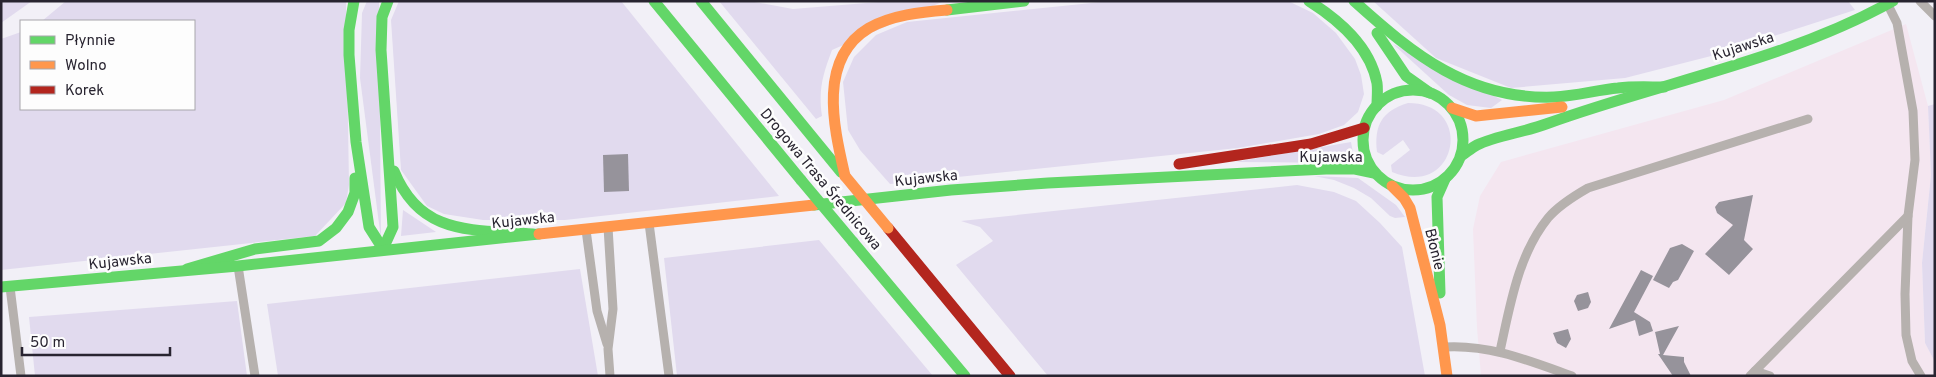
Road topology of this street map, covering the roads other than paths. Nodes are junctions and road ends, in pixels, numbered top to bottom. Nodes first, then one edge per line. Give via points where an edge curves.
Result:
1 (354, 1) edge
2 (388, 1) edge
3 (700, 1) edge
4 (1024, 1) edge
5 (1309, 1) edge
6 (1353, 1) edge
7 (1920, 1) edge
8 (1888, 2) edge
9 (650, 4) edge
10 (1935, 16) edge
11 (1664, 88) junction
12 (1430, 93) junction
13 (1598, 104) junction
14 (1376, 106) junction
15 (1452, 108) junction
16 (1808, 119) dead end
17 (1364, 128) junction
18 (356, 142) junction
19 (386, 142) junction
20 (1461, 156) junction
21 (1374, 173) junction
22 (845, 176) junction
23 (1446, 179) junction
24 (1048, 183) junction
25 (1392, 186) junction
26 (1908, 216) junction
27 (650, 223) junction
28 (608, 226) junction
29 (586, 228) junction
30 (533, 234) junction
31 (383, 250) junction
32 (238, 266) junction
33 (188, 270) junction
34 (6, 287) edge
35 (1440, 324) junction
36 (1443, 347) junction
37 (608, 350) junction
38 (1500, 351) junction
39 (1752, 373) edge
40 (21, 376) edge
41 (256, 376) edge
42 (610, 376) edge
43 (669, 376) edge
44 (965, 376) edge
45 (1010, 376) edge
46 (1446, 376) edge
47 (1572, 376) edge
48 (1770, 376) edge
49 (1921, 376) edge

1 - 18 street via 349,55
2 - 19 street via 382,17 381,50
3 - 22 street, Drogowa Trasa Średnicowa
4 - 22 street via 902,15 881,21 854,40 838,66 833,100 836,142
5 - 14 street via 1338,21 1365,55 1376,76
6 - 11 street via 1406,48 1435,68 1481,88 1536,98 1612,88
6 - 12 street via 1400,70
7 - 10 lane
8 - 11 street, Kujawska via 1875,11 1795,44
8 - 26 lane via 1897,23 1913,111 1915,160
9 - 44 street, Drogowa Trasa Średnicowa, bridge via 698,55
11 - 13 street, Kujawska
12 - 14 street via 1398,92
12 - 15 street
13 - 15 street, Kujawska via 1476,116
13 - 20 street, Kujawska via 1541,126 1477,145
14 - 17 street
15 - 20 street via 1461,126
16 - 38 lane via 1588,188 1568,200 1533,240 1513,290
17 - 21 street via 1364,151
17 - 24 street, Kujawska via 1301,145
18 - 31 street via 369,228
18 - 33 street via 355,193 348,212 336,228 319,241 255,250
19 - 30 street via 402,191 415,207 437,222
19 - 31 street via 393,226
20 - 23 street
21 - 24 street, Kujawska via 1355,169
21 - 25 street
22 - 45 street, Drogowa Trasa Średnicowa, bridge
23 - 25 street via 1422,190 1401,190
23 - 35 street, Błonie via 1437,197
24 - 27 street, Kujawska via 950,190
25 - 35 street, Błonie via 1410,208
26 - 39 lane
26 - 49 lane via 1906,335 1912,361
27 - 28 street, Kujawska
27 - 43 lane
28 - 29 street, Kujawska
28 - 37 lane via 613,309
29 - 30 street, Kujawska
29 - 37 lane via 597,311
30 - 31 street, Kujawska
31 - 32 street, Kujawska
32 - 33 street, Kujawska
32 - 41 lane
33 - 34 street, Kujawska
34 - 40 lane
35 - 36 street, Błonie
36 - 38 lane
36 - 46 street, Błonie
37 - 42 lane
38 - 47 lane
39 - 48 lane

